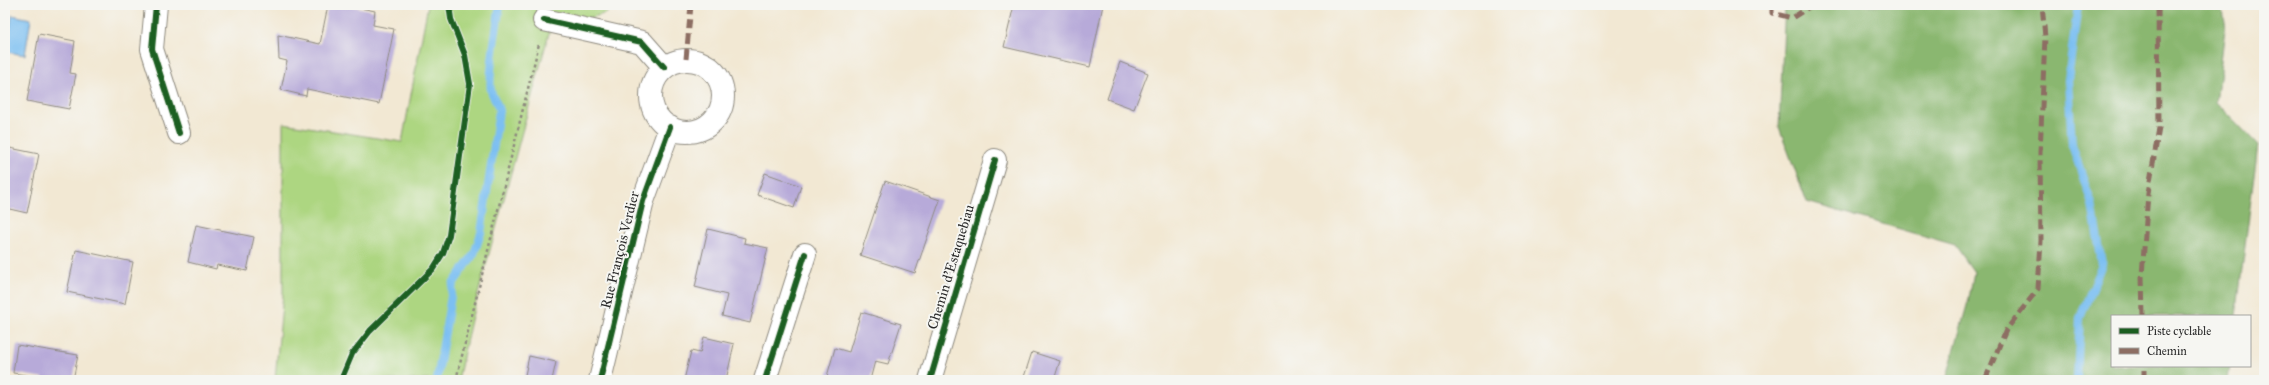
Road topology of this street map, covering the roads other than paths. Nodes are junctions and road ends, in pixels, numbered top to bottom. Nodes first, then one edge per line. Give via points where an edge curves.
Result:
1 (156, 5) edge
2 (544, 20) road end
3 (664, 67) junction
4 (670, 128) junction
5 (179, 133) dead end
6 (995, 160) dead end
7 (805, 254) dead end
8 (600, 380) edge
9 (765, 380) edge
10 (930, 380) edge

1 - 5 street via 152,49
2 - 3 street via 642,42
3 - 4 street via 656,76 651,99 654,110
3 - 4 street via 686,60 698,61 717,75 722,86 720,110 709,124 693,131
4 - 8 street, Rue François Verdier via 643,201
6 - 10 street, Chemin d'Estaquebiau
7 - 9 street

